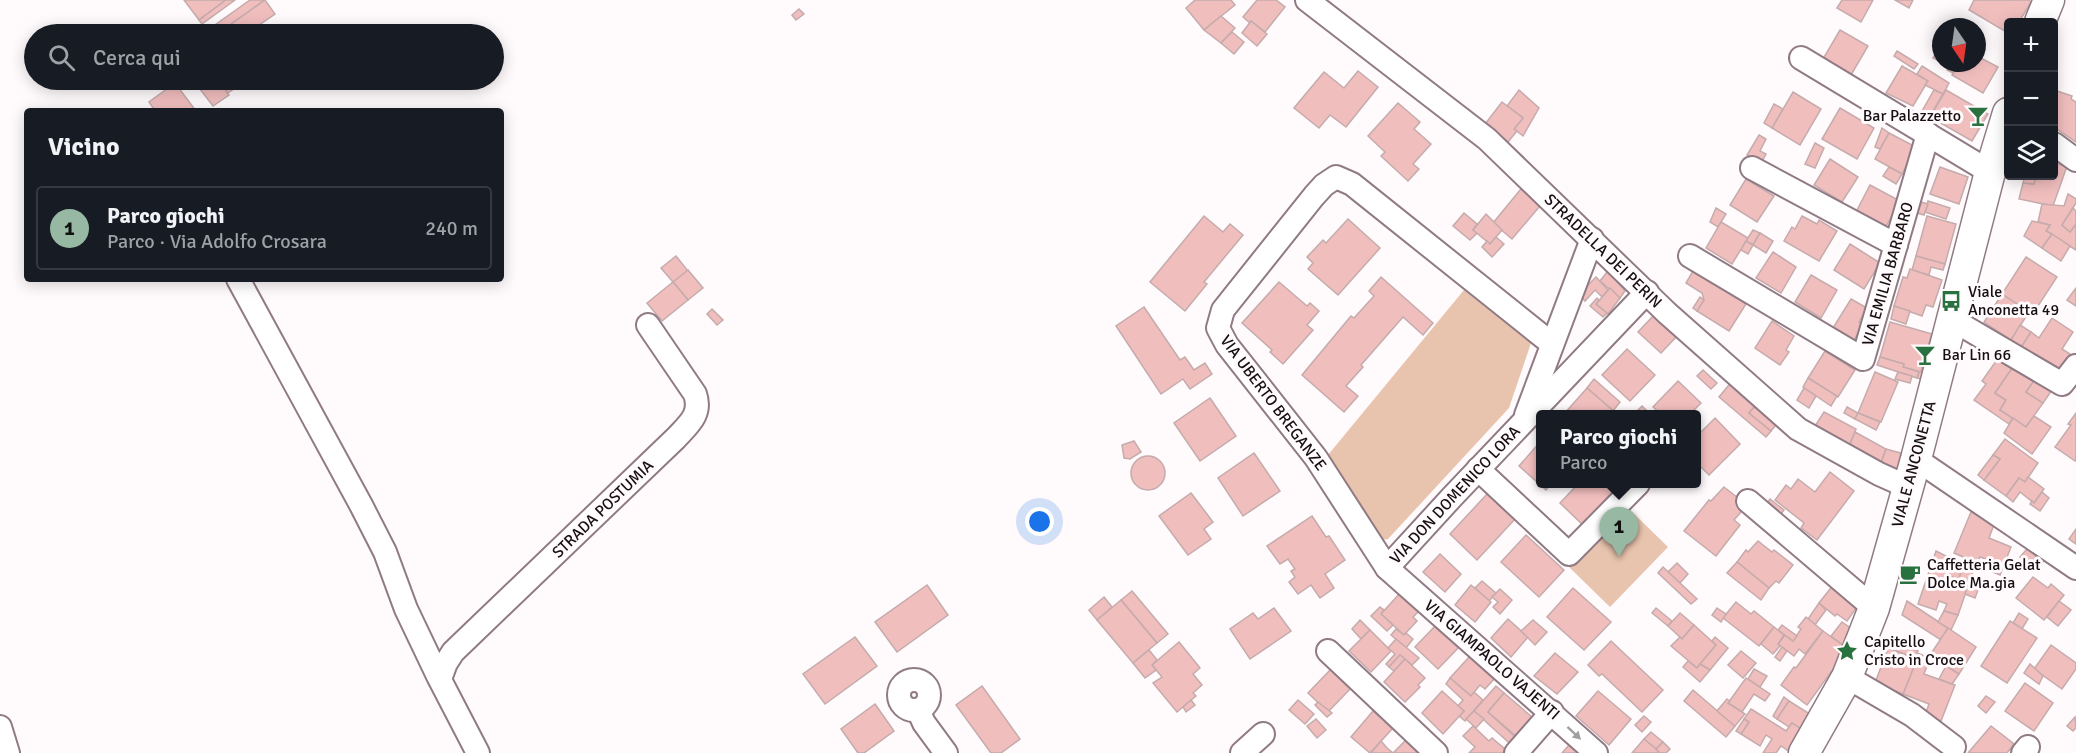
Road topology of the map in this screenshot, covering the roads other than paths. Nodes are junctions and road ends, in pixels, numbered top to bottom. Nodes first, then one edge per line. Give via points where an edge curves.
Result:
1 (1307, 0) edge
2 (2049, 0) edge
3 (2042, 18) edge
4 (1801, 58) dead end
5 (2004, 126) edge
6 (1928, 134) junction
7 (2058, 147) edge
8 (2076, 160) edge
9 (1752, 168) dead end
10 (1990, 172) junction
11 (1592, 239) junction
12 (1896, 245) junction
13 (1690, 256) dead end
14 (240, 282) edge
15 (1647, 292) junction
16 (1953, 320) junction
17 (648, 325) dead end
18 (1552, 344) junction
19 (2076, 366) edge
20 (1523, 422) junction
21 (1916, 459) junction
22 (1478, 469) junction
23 (1633, 488) edge
24 (1908, 488) junction
25 (1748, 501) dead end
26 (1387, 568) junction
27 (2076, 568) edge
28 (1874, 608) junction
29 (1328, 651) dead end
30 (1847, 677) junction
31 (440, 679) junction
32 (918, 710) dead end
33 (1552, 712) junction
34 (0, 727) edge
35 (1263, 734) dead end
36 (1954, 747) dead end
37 (8, 753) edge
38 (478, 753) edge
39 (946, 753) edge
40 (1242, 753) edge
41 (1436, 753) edge
42 (1516, 753) edge
43 (1596, 753) edge
44 (1804, 753) edge

1 - 11 street, STRADELLA DEI PERIN via 1487,139
2 - 3 main road
4 - 6 street
5 - 10 main road, VIALE ANCONETTA
6 - 10 street
6 - 12 street, VIA EMILIA BARBARO
7 - 8 street
9 - 12 street
10 - 16 main road, VIALE ANCONETTA
11 - 15 street, STRADELLA DEI PERIN
11 - 18 street, VIA DON DOMENICO LORA
12 - 13 street, VIA EMILIA BARBARO via 1863,359
14 - 31 street via 362,505
15 - 20 street, VIA DON DOMENICO LORA
15 - 24 street, STRADELLA DEI PERIN via 1798,429
16 - 19 street via 2062,384
16 - 21 main road, VIALE ANCONETTA
17 - 31 street, STRADA POSTUMIA via 695,394 696,416 453,652
18 - 20 street, VIA DON DOMENICO LORA
18 - 26 street, VIA UBERTO BREGANZE via 1352,184 1336,177 1314,196 1223,310 1218,328 1227,345 1316,458
20 - 22 street, VIA DON DOMENICO LORA
21 - 24 main road, VIALE ANCONETTA
21 - 27 street
22 - 23 street via 1569,554
22 - 26 street, VIA DON DOMENICO LORA
24 - 28 main road, VIALE ANCONETTA
25 - 28 street
26 - 33 street, VIA GIAMPAOLO VAJENTI
28 - 30 main road, VIALE ANCONETTA
29 - 41 street
30 - 36 street via 1912,715
30 - 44 main road, VIALE ANCONETTA
31 - 38 street
32 - 39 street
33 - 42 street
33 -> 43 street, VIA GIAMPAOLO VAJENTI
34 - 37 street
35 - 40 street

